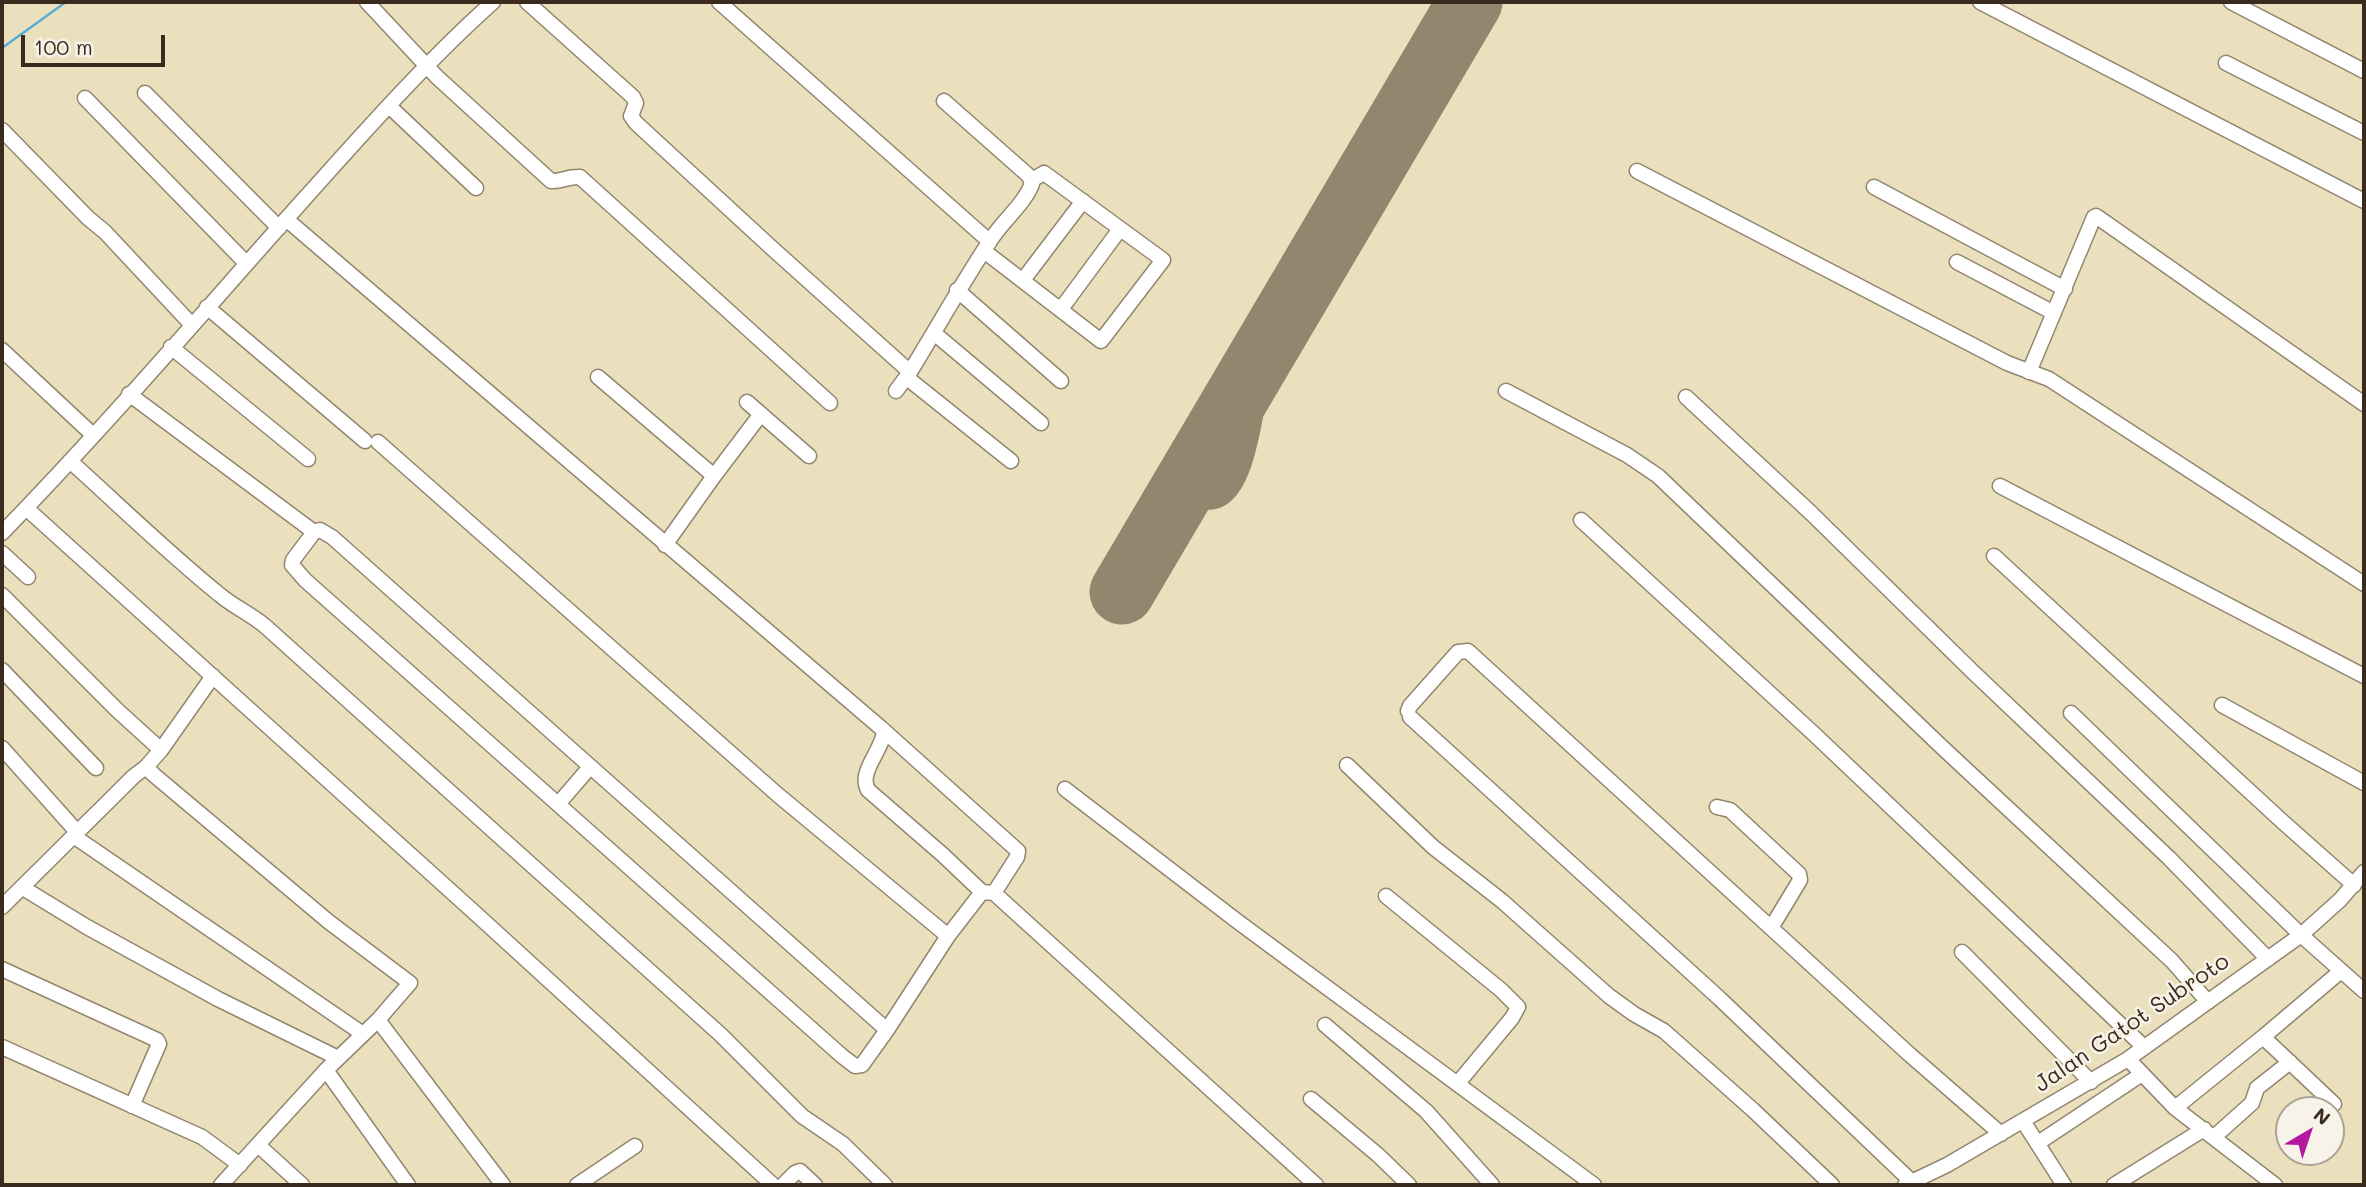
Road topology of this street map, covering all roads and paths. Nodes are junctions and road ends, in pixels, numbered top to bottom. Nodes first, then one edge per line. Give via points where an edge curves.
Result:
1 (367, 2) edge
2 (493, 2) edge
3 (527, 2) edge
4 (719, 2) edge
5 (1980, 2) edge
6 (2231, 2) edge
7 (2226, 63) dead end
8 (427, 65) junction
9 (2364, 71) edge
10 (145, 93) dead end
11 (85, 98) dead end
12 (944, 101) dead end
13 (389, 106) junction
14 (2, 130) edge
15 (2364, 133) edge
16 (1637, 171) dead end
17 (1032, 180) junction
18 (1874, 187) dead end
19 (476, 188) dead end
20 (1083, 201) junction
21 (2364, 201) edge
22 (282, 223) junction
23 (1120, 229) junction
24 (987, 246) junction
25 (1957, 262) dead end
26 (246, 264) junction
27 (1023, 280) junction
28 (2065, 289) junction
29 (957, 290) junction
30 (207, 307) junction
31 (1061, 309) junction
32 (2054, 313) junction
33 (191, 324) junction
34 (934, 333) junction
35 (172, 347) junction
36 (2, 350) edge
37 (2029, 372) junction
38 (908, 374) junction
39 (598, 377) dead end
40 (1061, 381) dead end
41 (896, 391) dead end
42 (1506, 391) dead end
43 (130, 394) junction
44 (1686, 397) dead end
45 (747, 402) dead end
46 (830, 403) dead end
47 (2364, 404) edge
48 (761, 414) junction
49 (1041, 423) dead end
50 (93, 435) junction
51 (809, 456) dead end
52 (309, 459) dead end
53 (70, 461) junction
54 (1011, 461) dead end
55 (714, 476) junction
56 (2000, 486) dead end
57 (26, 508) junction
58 (1581, 520) dead end
59 (314, 532) junction
60 (2, 533) edge
61 (665, 545) junction
62 (2, 553) edge
63 (1994, 556) dead end
64 (28, 577) dead end
65 (2364, 584) edge
66 (2, 595) edge
67 (2, 670) edge
68 (213, 676) junction
69 (2364, 676) edge
70 (2222, 705) dead end
71 (2071, 713) dead end
72 (881, 728) junction
73 (2, 748) edge
74 (161, 750) junction
75 (1347, 765) dead end
76 (146, 767) junction
77 (590, 767) junction
78 (96, 768) dead end
79 (2364, 783) edge
80 (1065, 789) dead end
81 (559, 803) junction
82 (1717, 807) dead end
83 (76, 835) junction
84 (2364, 872) edge
85 (2354, 885) junction
86 (23, 888) junction
87 (988, 892) junction
88 (1386, 897) dead end
89 (2, 907) edge
90 (1771, 928) junction
91 (2301, 935) junction
92 (948, 936) junction
93 (1962, 952) dead end
94 (2268, 959) junction
95 (2, 969) edge
96 (2341, 971) junction
97 (2364, 991) edge
98 (2207, 1002) junction
99 (378, 1020) junction
100 (1325, 1025) dead end
101 (887, 1030) junction
102 (363, 1034) junction
103 (2263, 1037) junction
104 (2, 1047) edge
105 (2144, 1047) junction
106 (338, 1058) junction
107 (2128, 1059) junction
108 (2290, 1062) junction
109 (326, 1070) junction
110 (2142, 1074) junction
111 (2091, 1082) junction
112 (1458, 1083) junction
113 (2326, 1096) edge
114 (1311, 1099) dead end
115 (132, 1106) junction
116 (2175, 1108) junction
117 (2023, 1121) junction
118 (2209, 1133) junction
119 (2001, 1134) junction
120 (2038, 1143) junction
121 (258, 1145) junction
122 (635, 1146) dead end
123 (240, 1165) junction
124 (1930, 1180) edge
125 (1909, 1184) edge
126 (221, 1185) edge
127 (302, 1185) edge
128 (408, 1185) edge
129 (503, 1185) edge
130 (577, 1185) edge
131 (773, 1185) edge
132 (783, 1185) edge
133 (815, 1185) edge
134 (885, 1185) edge
135 (1316, 1185) edge
136 (1409, 1185) edge
137 (1492, 1185) edge
138 (1594, 1185) edge
139 (1832, 1185) edge
140 (2064, 1185) edge
141 (2114, 1185) edge
142 (2275, 1185) edge

1 - 8 street
2 - 8 street
3 - 38 street via 633,97 636,103 631,116 636,123
4 - 24 street
5 - 21 street
6 - 9 street
7 - 15 street
8 - 13 street
8 - 46 street via 551,181 580,177
10 - 22 street
11 - 26 street
12 - 17 street
13 - 19 street
13 - 22 street
14 - 33 street
16 - 37 street
17 - 20 street via 1044,173
17 - 24 street
18 - 28 street
20 - 23 street
20 - 27 street
22 - 26 street
22 - 61 street
23 - 31 street
23 - 31 street via 1163,260 1101,341
24 - 27 street
24 - 29 street
25 - 32 street
26 - 30 street
27 - 31 street
28 - 32 street
28 - 47 street via 2094,217 2100,217
29 - 34 street
29 - 40 street
30 - 33 street
30 - 92 street via 371,441 778,795
32 - 37 street
33 - 35 street
34 - 38 street
34 - 49 street
35 - 43 street
35 - 52 street
36 - 50 street
37 - 65 street via 2068,391
38 - 41 street
38 - 54 street
39 - 55 street
42 - 98 street via 1658,476 2172,961
43 - 50 street
43 - 59 street
44 - 94 street via 2169,858
45 - 48 street
48 - 51 street
48 - 55 street
50 - 53 street
53 - 57 street
53 - 134 street via 225,600 265,626 721,1035 802,1116 843,1144
55 - 61 street
56 - 69 street
57 - 60 street
57 - 68 street
58 - 105 street
59 - 77 street via 320,530 332,537
59 - 81 street via 293,560 296,572
61 - 72 street
62 - 64 street
63 - 85 street
66 - 74 street
67 - 78 street
68 - 74 street
68 - 131 street
70 - 79 street
71 - 91 street
72 - 87 street via 882,741 865,779 868,790
72 - 87 street via 1018,851
73 - 83 street
74 - 76 street
75 - 139 street via 1433,847 1609,996 1664,1031
76 - 83 street
76 - 99 street via 329,922 410,983
77 - 81 street
77 - 101 street
80 - 112 street
81 - 101 street via 849,1063 862,1065
82 - 90 street via 1730,810 1799,874 1800,880
83 - 86 street
83 - 102 street
84 - 85 street, Jalan Gatot Subroto
85 - 91 street, Jalan Gatot Subroto
86 - 89 street
86 - 106 street via 206,993
87 - 92 street
87 - 135 street
88 - 112 street via 1518,1007
90 - 119 street
90 - 125 street via 1468,651 1458,652 1410,706 1409,714 1719,998
91 - 94 street, Jalan Gatot Subroto
91 - 96 street
92 - 101 street
93 - 111 street
94 - 98 street, Jalan Gatot Subroto
95 - 115 street via 157,1040 158,1048
96 - 97 street
96 - 103 street
98 - 105 street, Jalan Gatot Subroto
99 - 102 street
99 - 129 street
100 - 137 street via 1426,1111
102 - 106 street
103 - 108 street
103 - 116 street
104 - 115 street
105 - 107 street, Jalan Gatot Subroto
106 - 109 street
107 - 110 street
107 - 111 street, Jalan Gatot Subroto
108 - 113 street
108 - 118 street via 2257,1088 2252,1103
109 - 121 street
109 - 128 street
110 - 116 street
110 - 120 street
111 - 117 street, Jalan Gatot Subroto
112 - 138 street
114 - 136 street
115 - 123 street via 202,1137
116 - 118 street
117 - 119 street, Jalan Gatot Subroto
117 - 120 street
118 - 141 street
118 - 142 street
119 - 124 street, Jalan Gatot Subroto
120 - 140 street
121 - 123 street
121 - 127 street
122 - 130 street
123 - 126 street
124 - 125 street, Jalan Gatot Subroto
132 - 133 street via 800,1171

